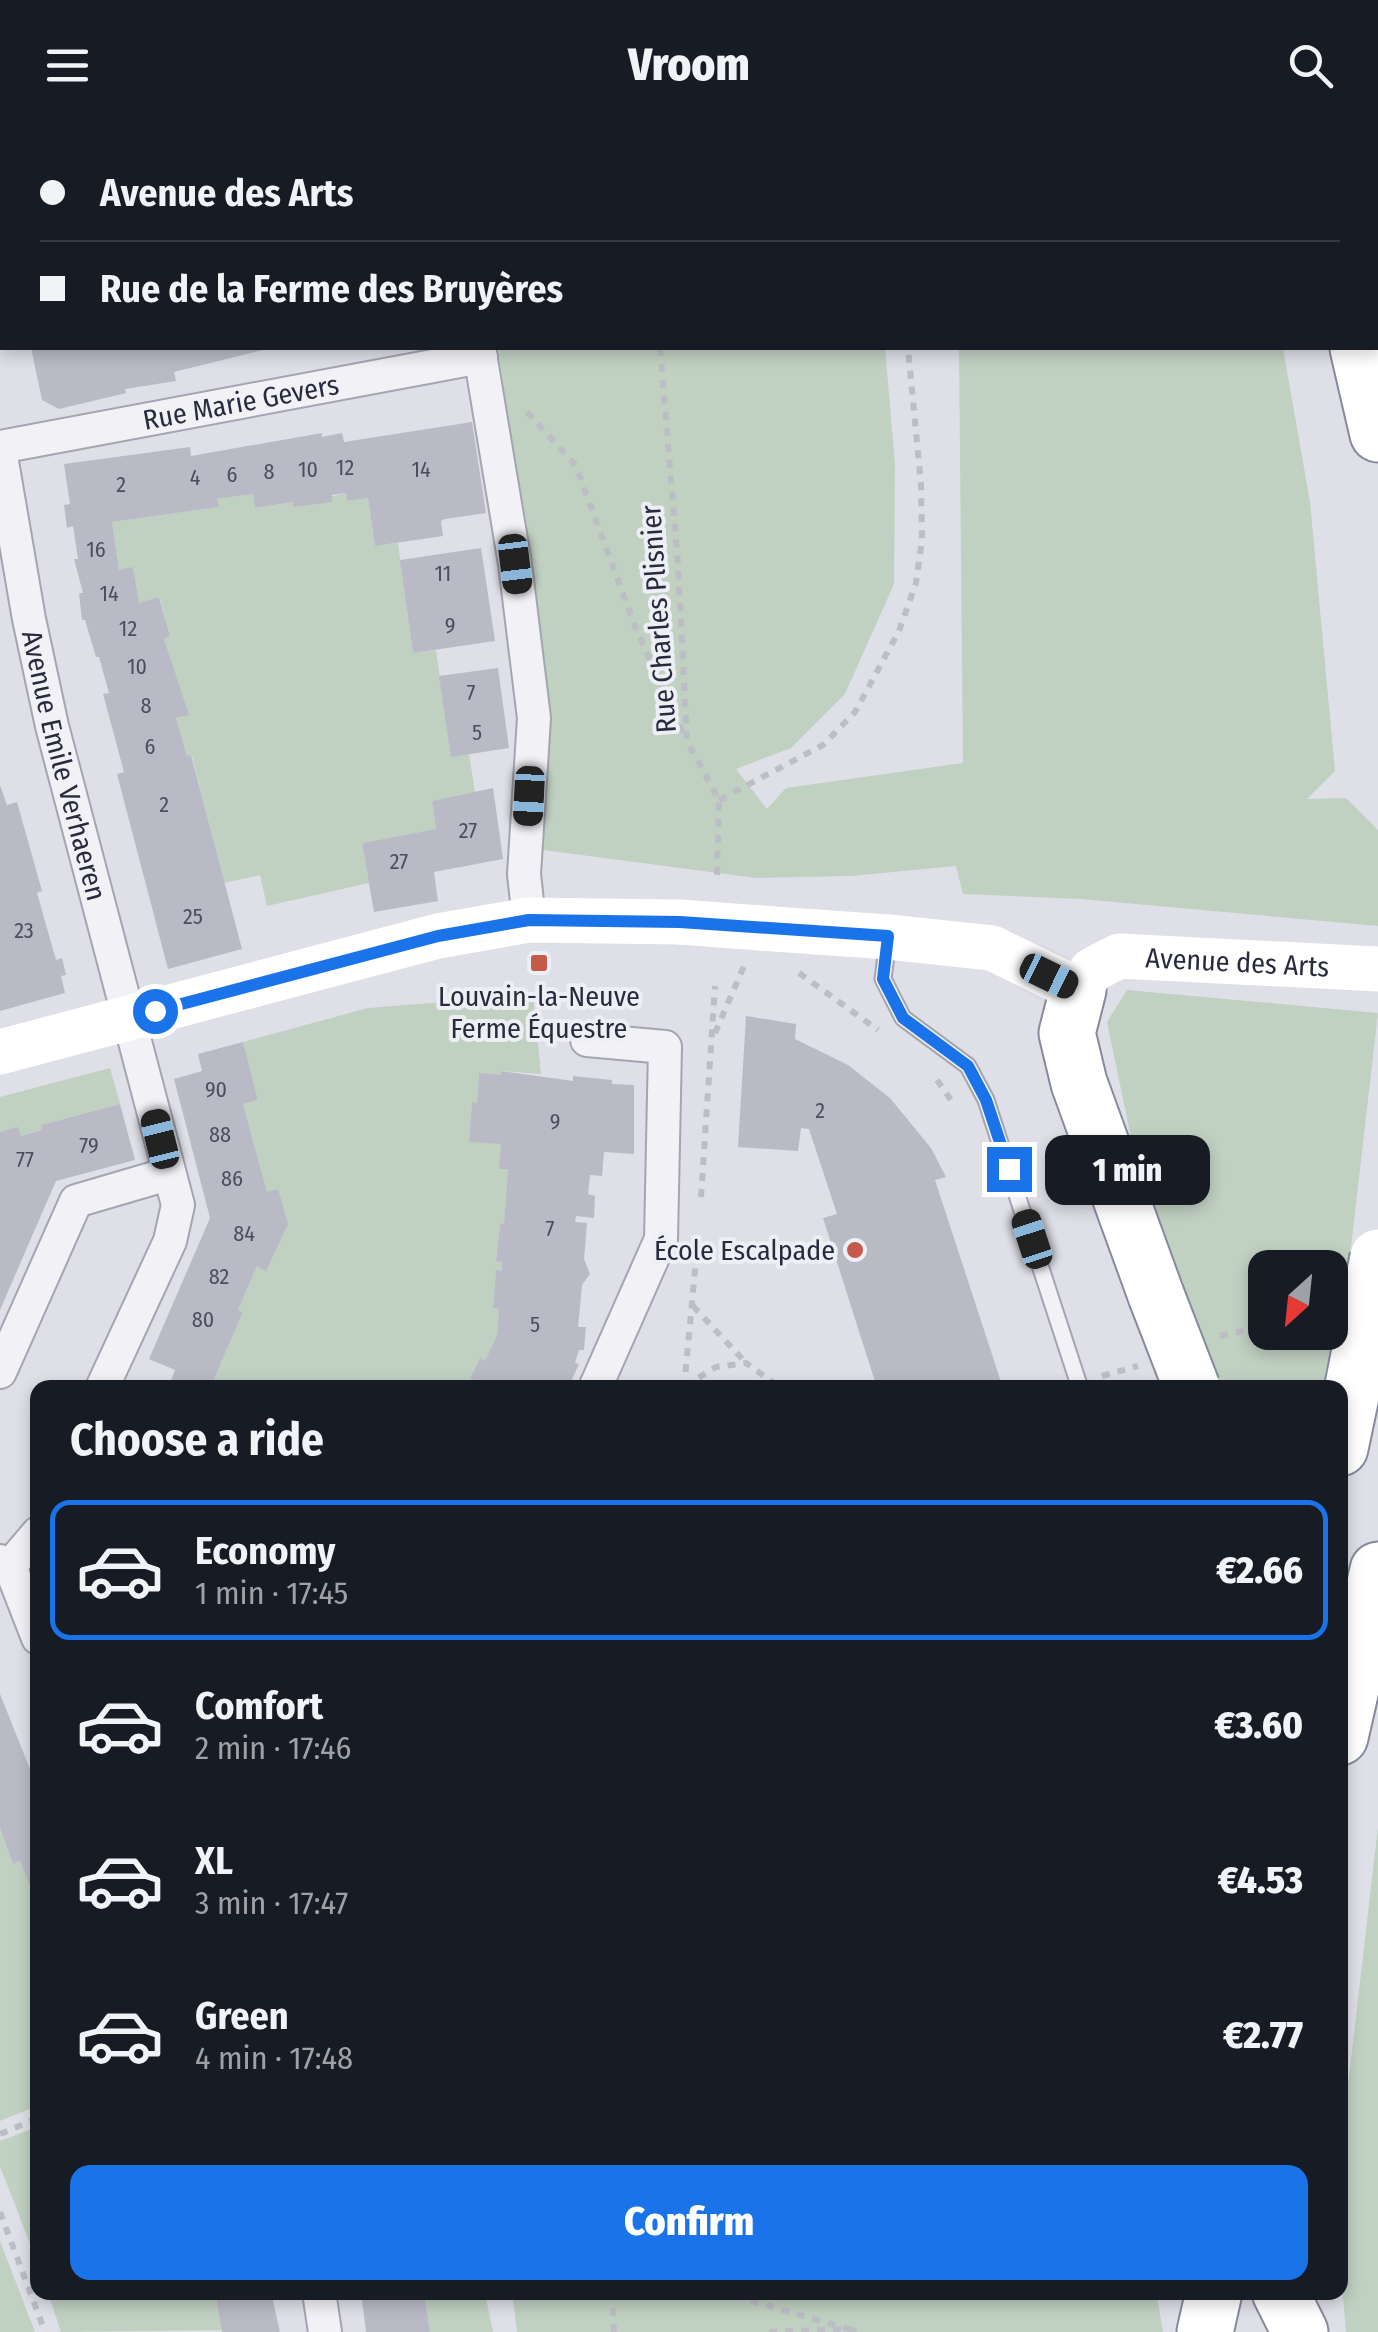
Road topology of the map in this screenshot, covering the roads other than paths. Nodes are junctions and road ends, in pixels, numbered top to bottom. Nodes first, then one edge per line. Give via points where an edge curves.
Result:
1 (1358, 350) edge
2 (480, 352) edge
3 (1378, 434) edge
4 (0, 448) edge
5 (529, 920) junction
6 (888, 936) junction
7 (1378, 969) edge
8 (1078, 990) junction
9 (129, 1018) junction
10 (586, 1040) dead end
11 (0, 1052) edge
12 (168, 1174) junction
13 (1378, 1257) edge
14 (0, 1372) edge
15 (106, 1380) edge
16 (599, 1380) edge
17 (1077, 1380) edge
18 (1189, 1380) edge
19 (1348, 1410) edge
20 (30, 1540) edge
21 (5, 1563) edge
22 (1378, 1570) edge
23 (30, 1620) edge
24 (1348, 1702) edge
25 (320, 2300) edge
26 (1212, 2300) edge
27 (1215, 2300) edge
28 (1277, 2300) edge
29 (1282, 2300) edge
30 (325, 2332) edge
31 (1205, 2332) edge
32 (1217, 2332) edge
33 (1276, 2332) edge
34 (1300, 2332) edge

1 - 3 highway
2 - 4 street, Rue Marie Gevers
2 - 5 street via 534,718 524,874
4 - 9 street, Avenue Emile Verhaeren via 52,726
5 - 6 street, bridge
5 - 9 street via 438,936
6 - 8 street via 992,948
6 - 17 lane via 883,979 903,1018 968,1066 986,1100
7 - 8 street, Avenue des Arts via 1119,956 1092,970
8 - 18 highway, bridge via 1067,1033 1079,1082
9 - 11 street
9 - 12 street, Avenue Emile Verhaeren
10 - 16 street via 666,1046 661,1239
12 - 14 street via 76,1201
12 - 15 street, Avenue Emile Verhaeren via 178,1205 170,1241
13 - 19 highway, bridge
20 - 21 street
21 - 23 street
22 - 24 highway
25 - 30 street
26 - 31 highway
27 - 32 highway
28 - 33 highway
29 - 34 highway

